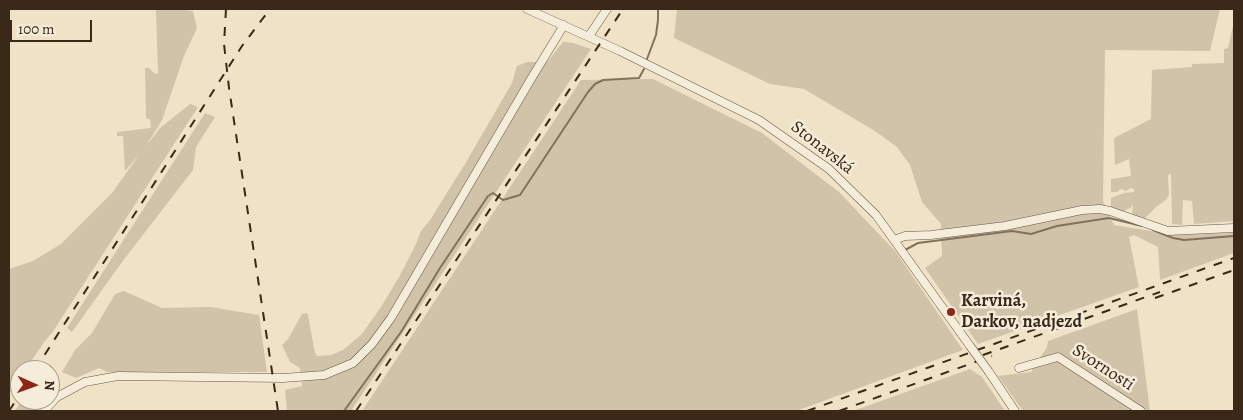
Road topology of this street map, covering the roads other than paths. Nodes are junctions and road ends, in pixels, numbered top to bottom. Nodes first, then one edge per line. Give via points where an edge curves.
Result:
1 (527, 9) edge
2 (607, 9) edge
3 (564, 25) junction
4 (588, 36) junction
5 (1234, 228) edge
6 (894, 240) junction
7 (1019, 368) dead end
8 (44, 411) edge
9 (1015, 411) edge
10 (1141, 411) edge

1 - 3 street, Stonavská
2 - 4 street
3 - 4 street, Stonavská
3 - 8 street via 391,318 353,363 324,375 283,378 118,376 85,382 57,398
4 - 6 street, Stonavská via 765,125 829,169 876,215
5 - 6 street via 1168,231 1100,209 1005,226 905,236
6 - 9 street, Stonavská, bridge
7 - 10 street, Svornosti via 1058,357

